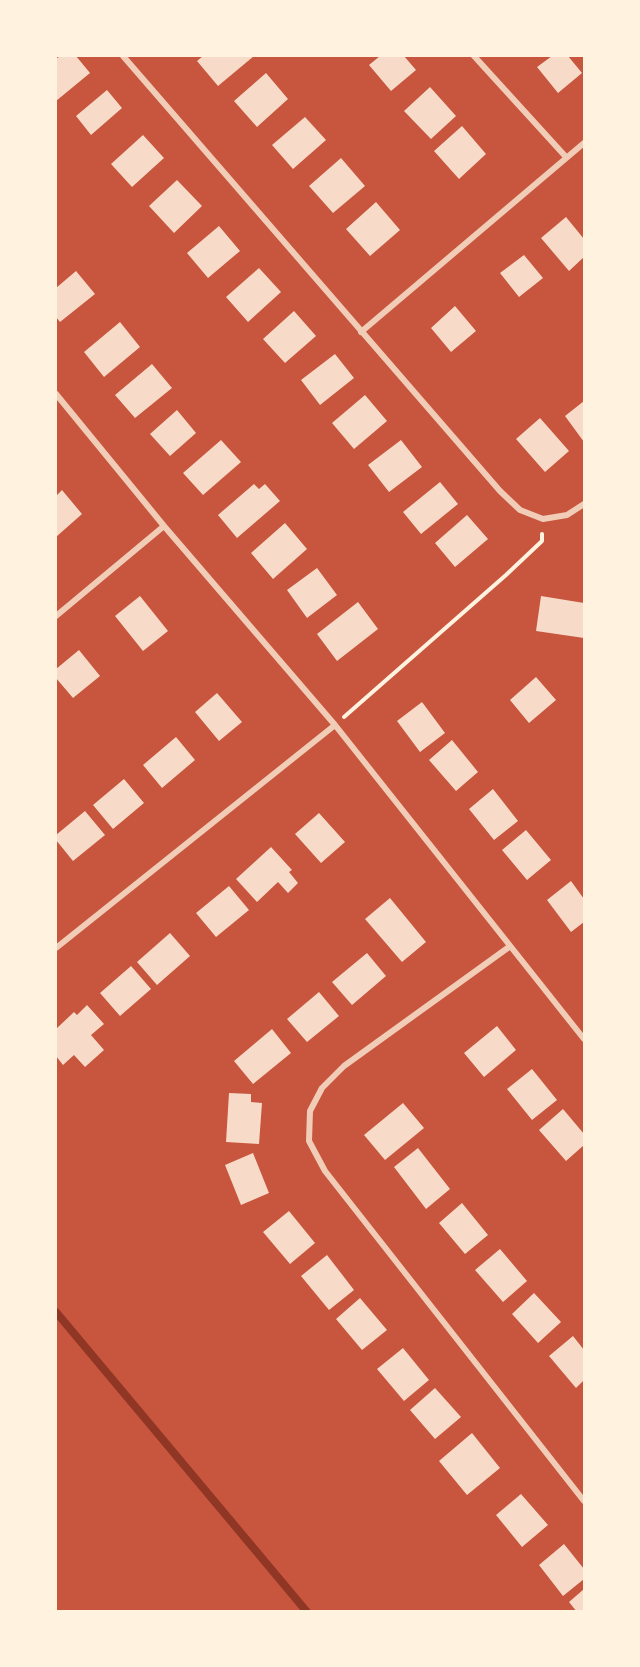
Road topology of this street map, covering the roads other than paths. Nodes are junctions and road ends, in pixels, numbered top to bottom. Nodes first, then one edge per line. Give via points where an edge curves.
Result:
1 (123, 56) edge
2 (474, 56) edge
3 (585, 143) edge
4 (566, 157) junction
5 (361, 332) junction
6 (56, 394) edge
7 (585, 504) edge
8 (164, 526) junction
9 (56, 616) edge
10 (335, 725) junction
11 (509, 947) junction
12 (56, 948) edge
13 (585, 1039) edge
14 (585, 1501) edge

1 - 5 street
2 - 4 street
3 - 4 street
4 - 5 street
5 - 7 street via 520,510 543,519 567,515
6 - 8 street
8 - 9 street
8 - 10 street
10 - 11 street
10 - 12 street
11 - 13 street
11 - 14 street via 344,1066 321,1088 310,1111 309,1141 325,1170

